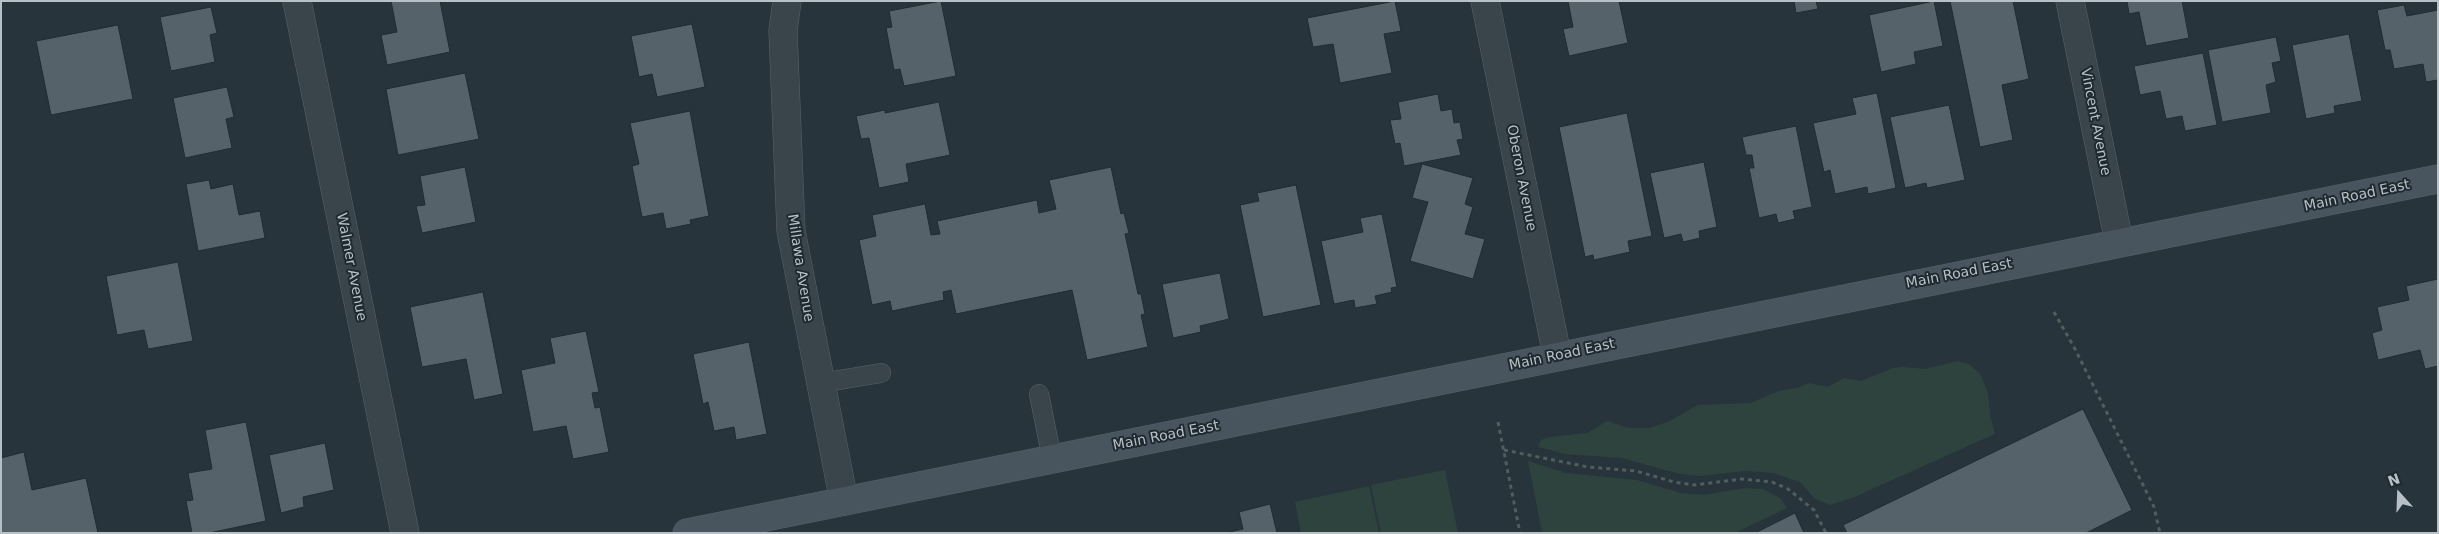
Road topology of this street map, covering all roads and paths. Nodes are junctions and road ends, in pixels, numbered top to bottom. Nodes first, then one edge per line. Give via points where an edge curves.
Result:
1 (297, 1) edge
2 (786, 1) edge
3 (1485, 1) edge
4 (2070, 1) edge
5 (2438, 179) edge
6 (2119, 242) junction
7 (2054, 312) dead end
8 (1557, 355) junction
9 (881, 373) dead end
10 (821, 384) junction
11 (1040, 394) dead end
12 (1498, 422) dead end
13 (1504, 450) junction
14 (1052, 459) junction
15 (844, 501) junction
16 (405, 533) edge
17 (688, 533) edge
18 (1520, 533) edge
19 (1826, 533) edge
20 (2160, 533) edge

1 - 16 street, Walmer Avenue
2 - 10 street, Millawa Avenue via 783,31 791,231
3 - 8 street, Oberon Avenue
4 - 6 street, Vincent Avenue
5 - 6 main road, Main Road East
6 - 8 main road, Main Road East
7 - 20 path via 2154,507
8 - 14 main road, Main Road East
9 - 10 lane
10 - 15 street, Millawa Avenue
11 - 14 lane
12 - 13 path
13 - 18 path
13 - 19 path via 1588,467 1636,471 1694,485 1741,479 1772,482 1814,510
14 - 15 main road, Main Road East
15 - 17 main road, Main Road East

